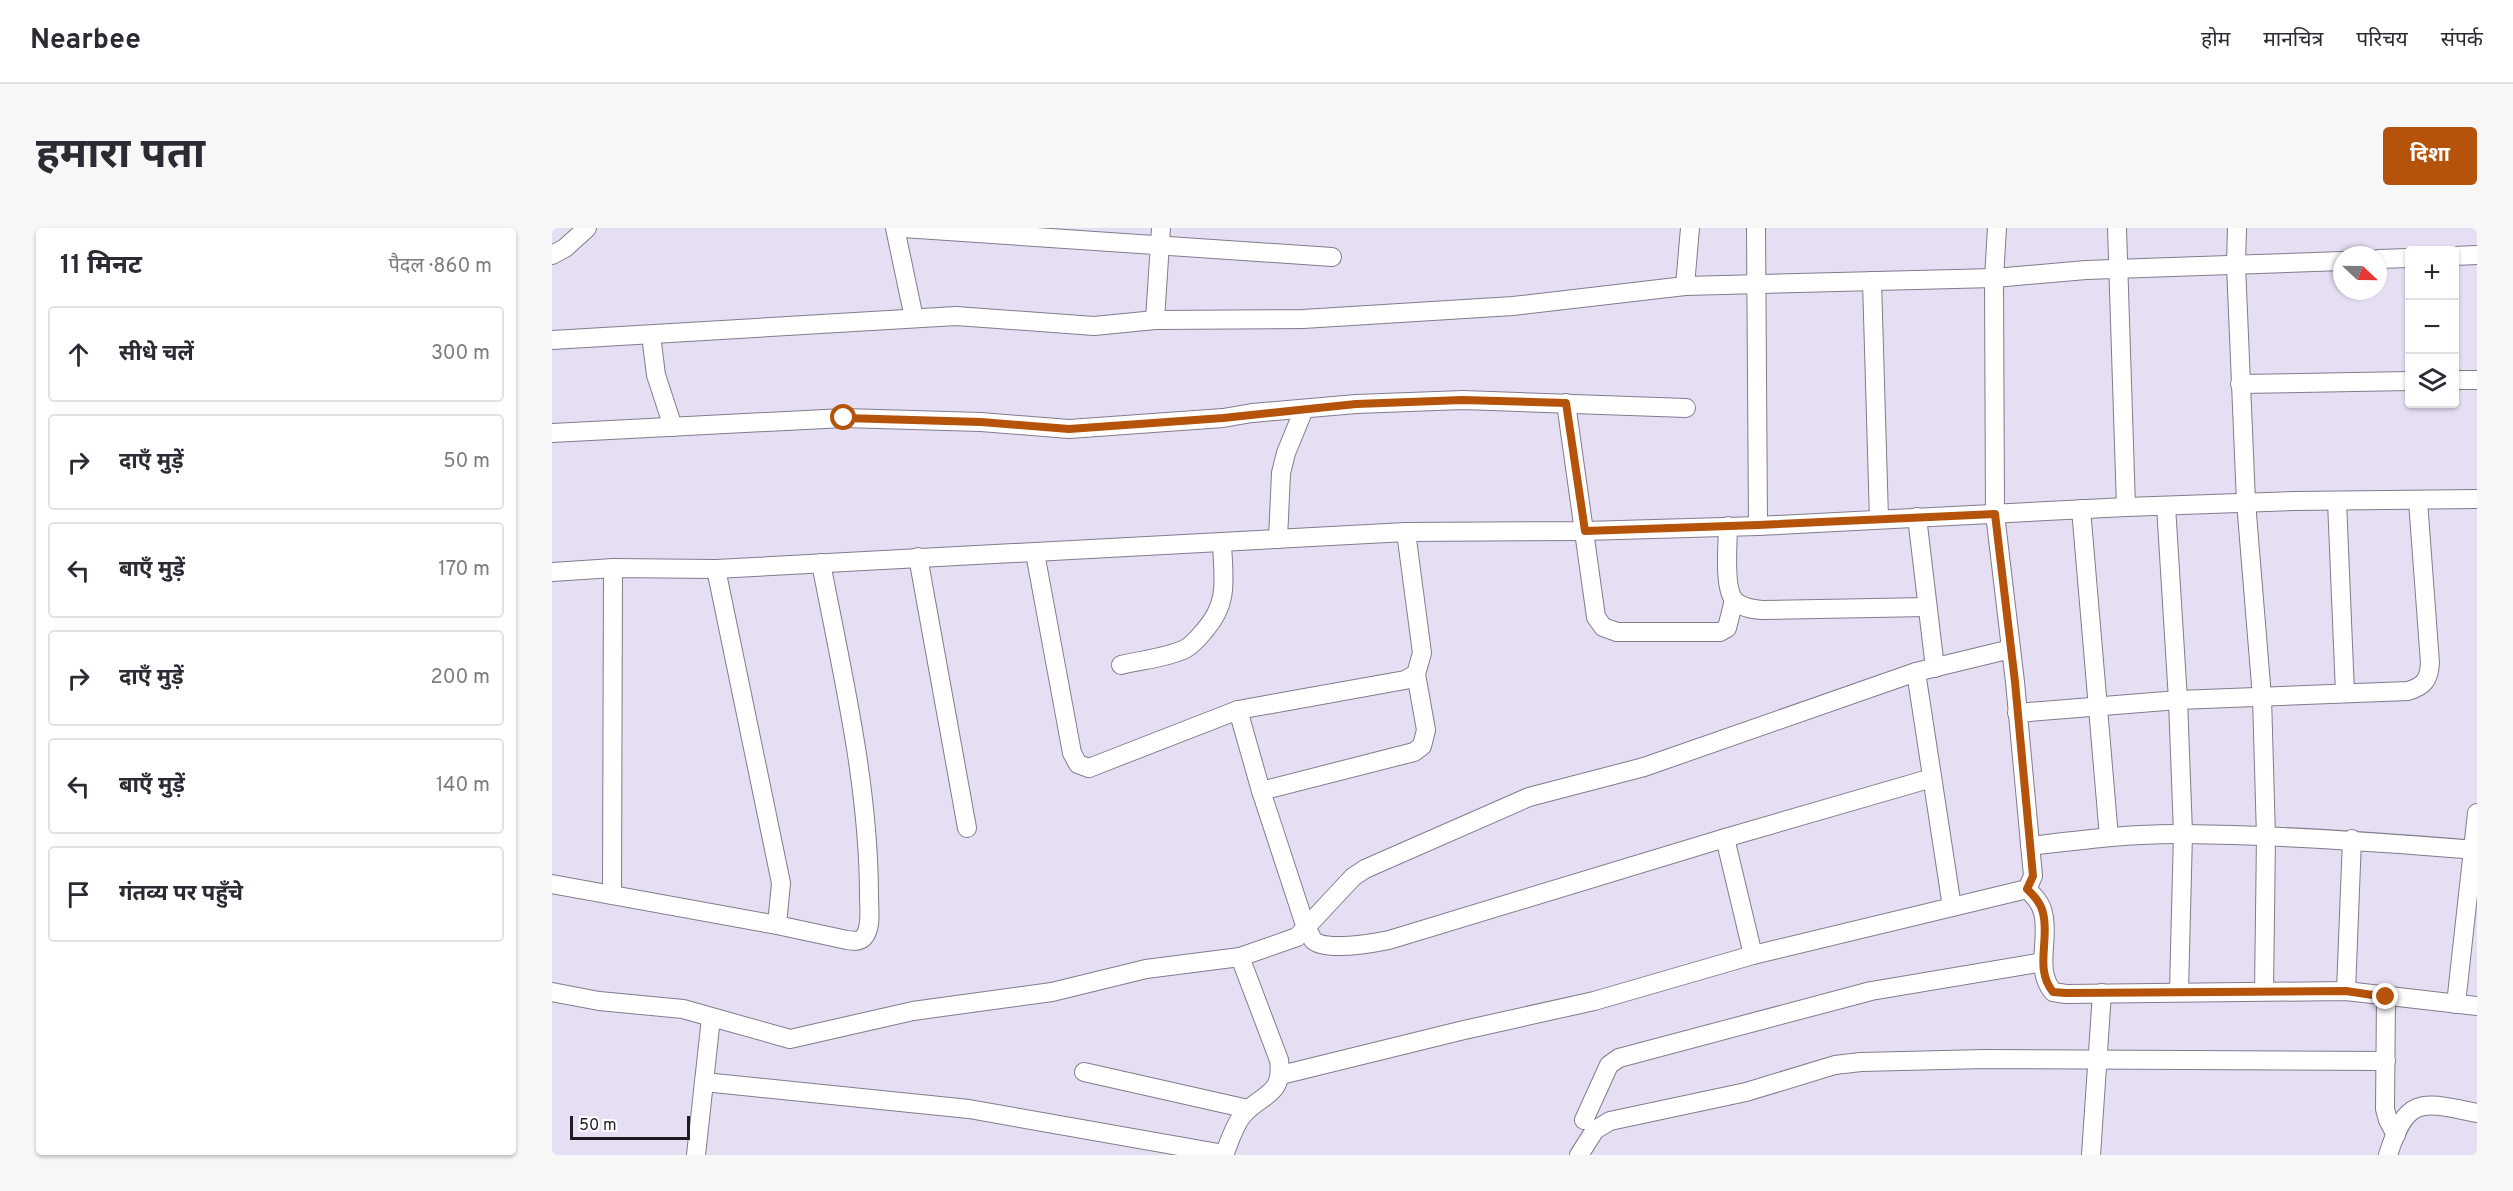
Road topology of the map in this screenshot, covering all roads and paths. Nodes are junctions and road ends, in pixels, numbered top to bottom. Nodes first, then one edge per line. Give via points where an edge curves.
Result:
1 (587, 228) edge
2 (895, 228) edge
3 (903, 228) edge
4 (1690, 228) edge
5 (1756, 228) edge
6 (1997, 228) edge
7 (2117, 228) edge
8 (2237, 228) edge
9 (1160, 237) edge
10 (552, 255) edge
11 (2477, 255) edge
12 (2459, 256) edge
13 (1332, 257) dead end
14 (2405, 258) edge
15 (2387, 259) edge
16 (2333, 261) edge
17 (2236, 265) junction
18 (2118, 269) junction
19 (1995, 278) junction
20 (1872, 281) junction
21 (1757, 284) junction
22 (1685, 286) junction
23 (914, 318) junction
24 (1155, 320) junction
25 (651, 335) junction
26 (552, 340) edge
27 (2459, 380) edge
28 (2477, 380) edge
29 (2405, 381) edge
30 (2240, 384) junction
31 (1566, 403) junction
32 (1686, 408) dead end
33 (1304, 409) junction
34 (673, 427) junction
35 (552, 433) edge
36 (2477, 499) edge
37 (2337, 501) junction
38 (2418, 501) junction
39 (2246, 502) junction
40 (2166, 506) junction
41 (2126, 507) junction
42 (2081, 509) junction
43 (1995, 514) junction
44 (1917, 518) junction
45 (1880, 519) junction
46 (1758, 525) junction
47 (1728, 526) junction
48 (1585, 531) junction
49 (1406, 532) junction
50 (1278, 539) junction
51 (1222, 542) junction
52 (1035, 553) junction
53 (918, 557) junction
54 (821, 563) junction
55 (613, 568) junction
56 (716, 569) junction
57 (552, 572) edge
58 (1734, 600) junction
59 (1928, 607) junction
60 (2011, 649) junction
61 (1121, 665) dead end
62 (1935, 668) junction
63 (1916, 672) junction
64 (1416, 674) junction
65 (2345, 693) junction
66 (2262, 697) junction
67 (2178, 700) junction
68 (2097, 705) junction
69 (1239, 710) junction
70 (2017, 712) junction
71 (1932, 778) junction
72 (1261, 791) junction
73 (2477, 813) edge
74 (967, 828) dead end
75 (2183, 833) junction
76 (2109, 837) junction
77 (2266, 837) junction
78 (1725, 838) junction
79 (2352, 839) junction
80 (2030, 846) junction
81 (2475, 850) edge
82 (552, 884) edge
83 (2027, 889) junction
84 (612, 895) junction
85 (1952, 907) junction
86 (777, 925) junction
87 (1306, 928) junction
88 (1753, 955) junction
89 (1240, 957) junction
90 (2043, 962) junction
91 (2179, 991) junction
92 (2264, 991) junction
93 (2346, 991) junction
94 (552, 992) edge
95 (2102, 993) junction
96 (2386, 997) junction
97 (2456, 1004) junction
98 (2477, 1006) edge
99 (711, 1018) junction
100 (2097, 1060) junction
101 (2386, 1062) junction
102 (1084, 1072) dead end
103 (1281, 1076) junction
104 (704, 1082) junction
105 (1248, 1109) junction
106 (2477, 1113) edge
107 (1584, 1120) dead end
108 (2396, 1135) junction
109 (1224, 1154) edge
110 (696, 1155) edge
111 (1579, 1155) edge
112 (2091, 1155) edge
113 (2388, 1155) edge

1 - 10 street
2 - 23 street
3 - 9 street
4 - 22 street
5 - 21 street
6 - 19 street
7 - 18 street
8 - 17 street
9 - 13 street
9 - 24 street
11 - 12 street
14 - 15 street
16 - 17 street
17 - 18 street
17 - 30 street
18 - 19 street
18 - 41 street
19 - 20 street
19 - 43 street
20 - 21 street
20 - 45 street
21 - 22 street
21 - 46 street
22 - 24 street via 1502,307 1303,319
23 - 24 street via 956,316 1094,326
23 - 25 street
25 - 26 street
25 - 34 street via 656,375
27 - 28 street
29 - 30 street
30 - 39 street
31 - 32 street
31 - 33 street via 1462,400
31 - 48 street
33 - 34 street via 1069,429 844,418
33 - 50 street via 1281,473
34 - 35 street
36 - 38 street
37 - 38 street
37 - 39 street
37 - 65 street
38 - 65 street via 2429,678 2421,687 2408,691
39 - 40 street
39 - 66 street
40 - 41 street
40 - 67 street
41 - 42 street
42 - 43 street
42 - 68 street
43 - 44 street
43 - 60 street
44 - 45 street
44 - 59 street
45 - 46 street
46 - 47 street
47 - 48 street
47 - 58 street via 1728,586
48 - 49 street
48 - 58 street via 1596,618 1603,627 1617,632 1720,632 1727,628
49 - 50 street
49 - 64 street via 1422,653
50 - 51 street
51 - 52 street
51 - 61 street via 1223,594 1214,619 1184,650
52 - 53 street
52 - 69 street via 1072,753 1078,764 1089,768 1101,765
53 - 54 street
53 - 74 street
54 - 56 street
54 - 86 street via 861,768 869,926 864,938 856,941
55 - 56 street
55 - 57 street
55 - 84 street
56 - 86 street via 781,883
58 - 59 street via 1747,608 1762,610
59 - 62 street
60 - 62 street
60 - 70 street
62 - 63 street
63 - 71 street
63 - 87 street via 1644,767 1529,797 1365,869
64 - 69 street via 1405,680
64 - 72 street via 1426,730 1422,746 1414,752
65 - 66 street
66 - 67 street
66 - 77 street
67 - 68 street
67 - 75 street
68 - 70 street
68 - 76 street
69 - 72 street
70 - 80 street
71 - 78 street
71 - 85 street
72 - 87 street
73 - 81 street
75 - 76 street
75 - 77 street
75 - 91 street
76 - 80 street
77 - 79 street
77 - 92 street
78 - 87 street via 1389,940 1320,945
78 - 88 street
79 - 81 street
79 - 93 street
80 - 83 street via 2033,876
81 - 97 street
82 - 84 street
83 - 85 street
83 - 90 street via 2044,914
84 - 86 street
85 - 88 street
87 - 89 street via 1297,937
88 - 103 street via 1594,1001
89 - 99 street via 1146,969 1052,992 913,1011 790,1040
89 - 103 street via 1279,1060
90 - 95 street via 2045,982 2053,992
90 - 107 street via 1871,991 1619,1058 1609,1065
91 - 92 street
91 - 95 street
92 - 93 street
93 - 96 street
94 - 99 street via 683,1009
95 - 100 street
96 - 97 street
96 - 101 street
97 - 98 street
99 - 104 street
100 - 101 street
100 - 111 street via 1836,1065 1746,1092 1610,1121 1595,1130
100 - 112 street
101 - 108 street via 2385,1109
102 - 105 street
103 - 105 street via 1274,1090
104 - 109 street via 960,1107
104 - 110 street
105 - 109 street
106 - 108 street via 2429,1104 2416,1107 2405,1116
108 - 113 street

